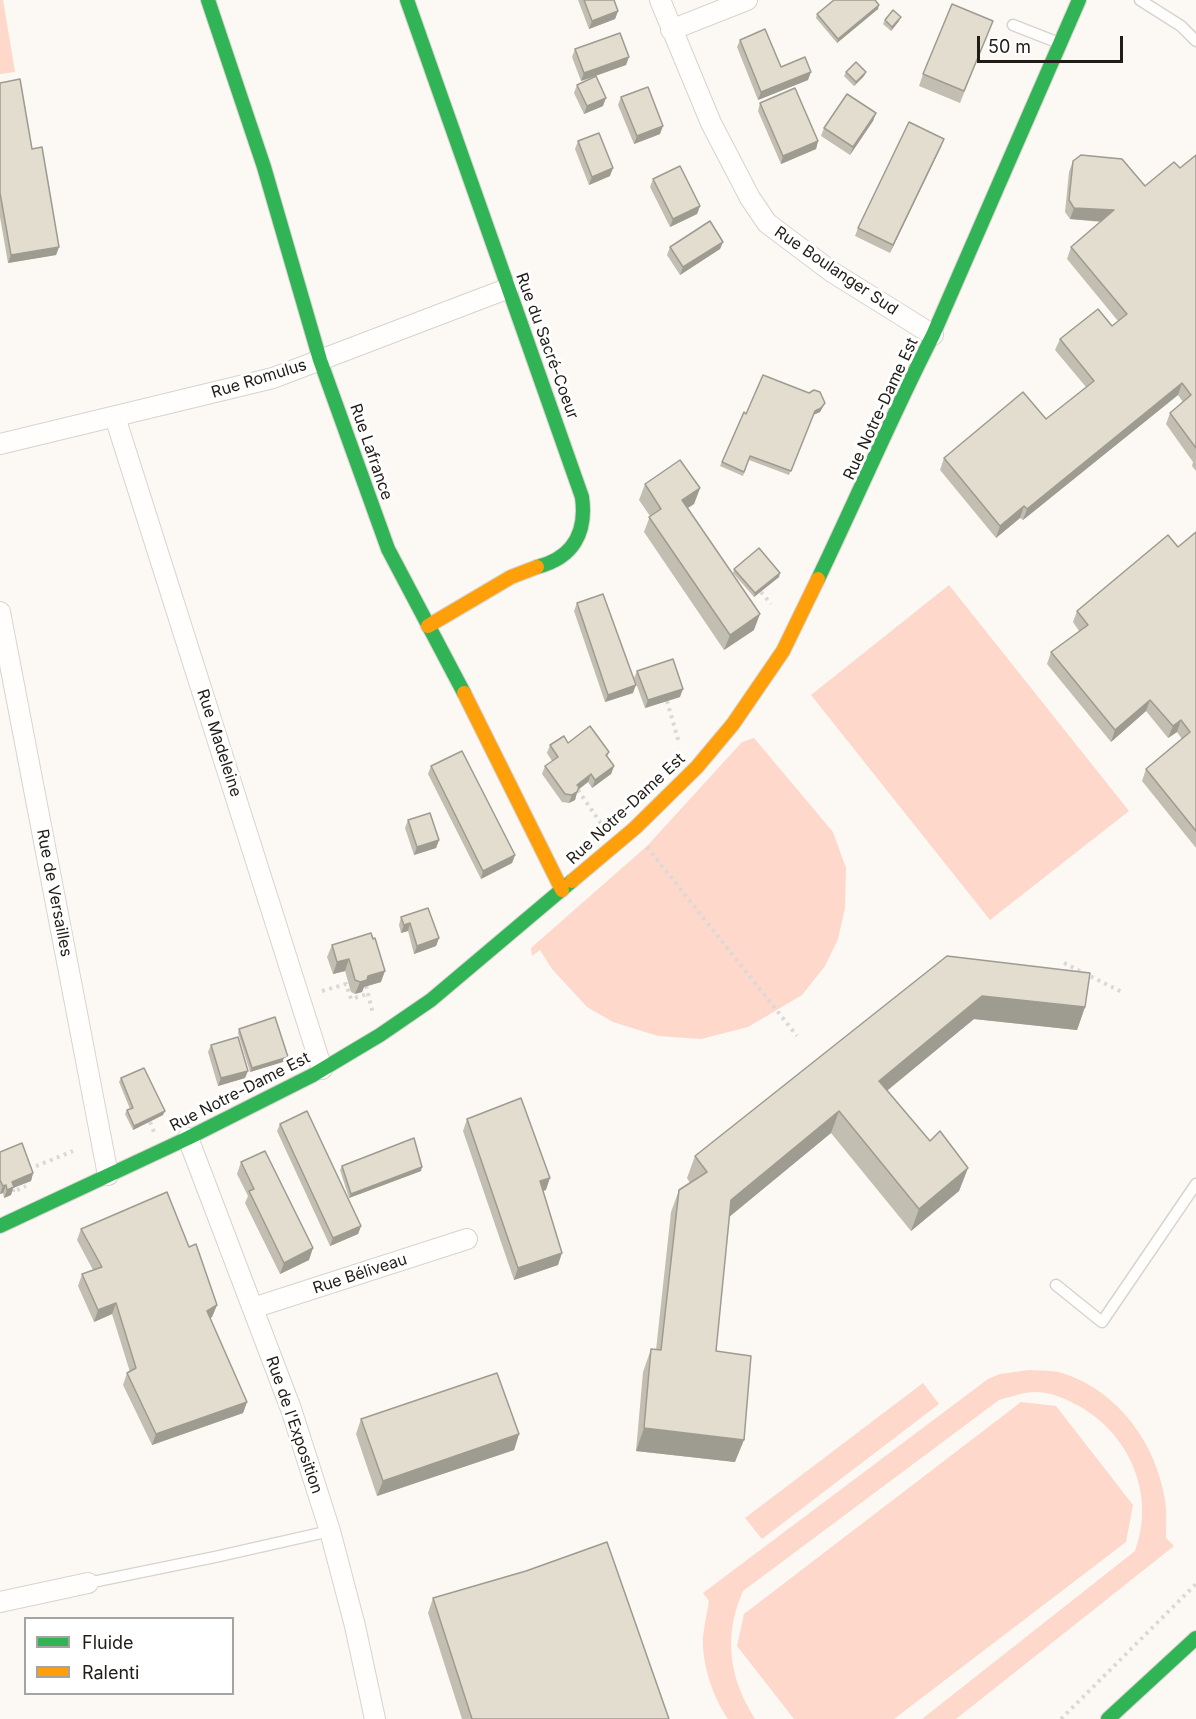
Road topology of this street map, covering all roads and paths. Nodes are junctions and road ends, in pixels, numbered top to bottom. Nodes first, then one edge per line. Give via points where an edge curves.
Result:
1 (208, 0) edge
2 (407, 0) edge
3 (660, 0) edge
4 (747, 0) edge
5 (1079, 0) edge
6 (1140, 0) edge
7 (1013, 26) dead end
8 (671, 30) junction
9 (1196, 41) edge
10 (1059, 44) junction
11 (509, 288) junction
12 (933, 335) junction
13 (321, 360) junction
14 (115, 417) junction
15 (0, 444) edge
16 (761, 592) edge
17 (771, 604) dead end
18 (0, 612) edge
19 (428, 626) junction
20 (667, 701) edge
21 (679, 743) dead end
22 (578, 790) edge
23 (602, 825) dead end
24 (635, 828) junction
25 (562, 890) junction
26 (1064, 963) dead end
27 (366, 986) edge
28 (322, 991) dead end
29 (1124, 993) dead end
30 (368, 994) junction
31 (373, 1015) dead end
32 (797, 1036) dead end
33 (322, 1069) junction
34 (189, 1138) junction
35 (73, 1151) dead end
36 (108, 1175) junction
37 (31, 1176) edge
38 (1196, 1184) edge
39 (0, 1226) edge
40 (467, 1239) dead end
41 (1056, 1285) dead end
42 (253, 1308) junction
43 (330, 1531) junction
44 (88, 1582) joint
45 (1196, 1584) edge
46 (0, 1602) edge
47 (1196, 1638) edge
48 (375, 1719) edge
49 (1061, 1719) edge
50 (1108, 1719) edge

1 - 13 street, Rue Lafrance via 264,167
2 - 11 street, Rue du Sacré-Coeur
3 - 8 street, Rue Boulanger Sud
4 - 8 street
5 - 10 street, Rue Notre-Dame Est
6 - 9 lane
7 - 10 lane
8 - 12 street, Rue Boulanger Sud via 711,123 766,223 832,272
10 - 12 street, Rue Notre-Dame Est
11 - 13 street, Rue Romulus
11 - 19 street, Rue du Sacré-Coeur via 584,499 585,519 568,552 551,564 522,571
12 - 24 street, Rue Notre-Dame Est via 783,651 733,724 697,767
13 - 14 street, Rue Romulus via 273,378
13 - 19 street, Rue Lafrance via 388,549
14 - 15 street, Rue Romulus
14 - 33 street, Rue Madeleine
16 - 17 path
18 - 36 street, Rue de Versailles
19 - 25 street, Rue Lafrance
20 - 21 path
22 - 23 path
24 - 25 street, Rue Notre-Dame Est
24 - 32 path
25 - 33 street, Rue Notre-Dame Est via 431,1000
26 - 29 path
27 - 30 path
28 - 30 path via 346,984 351,999
30 - 31 path
33 - 34 street, Rue Notre-Dame Est
34 - 36 street, Rue Notre-Dame Est
34 - 42 street, Rue de l'Exposition
35 - 37 path via 28,1169
36 - 39 street, Rue Notre-Dame Est
38 - 41 lane via 1102,1322
40 - 42 street, Rue Béliveau
42 - 43 street, Rue de l'Exposition via 291,1408
43 - 44 lane
43 - 48 street, Rue de l'Exposition
44 - 46 street
45 - 49 path
47 - 50 street

